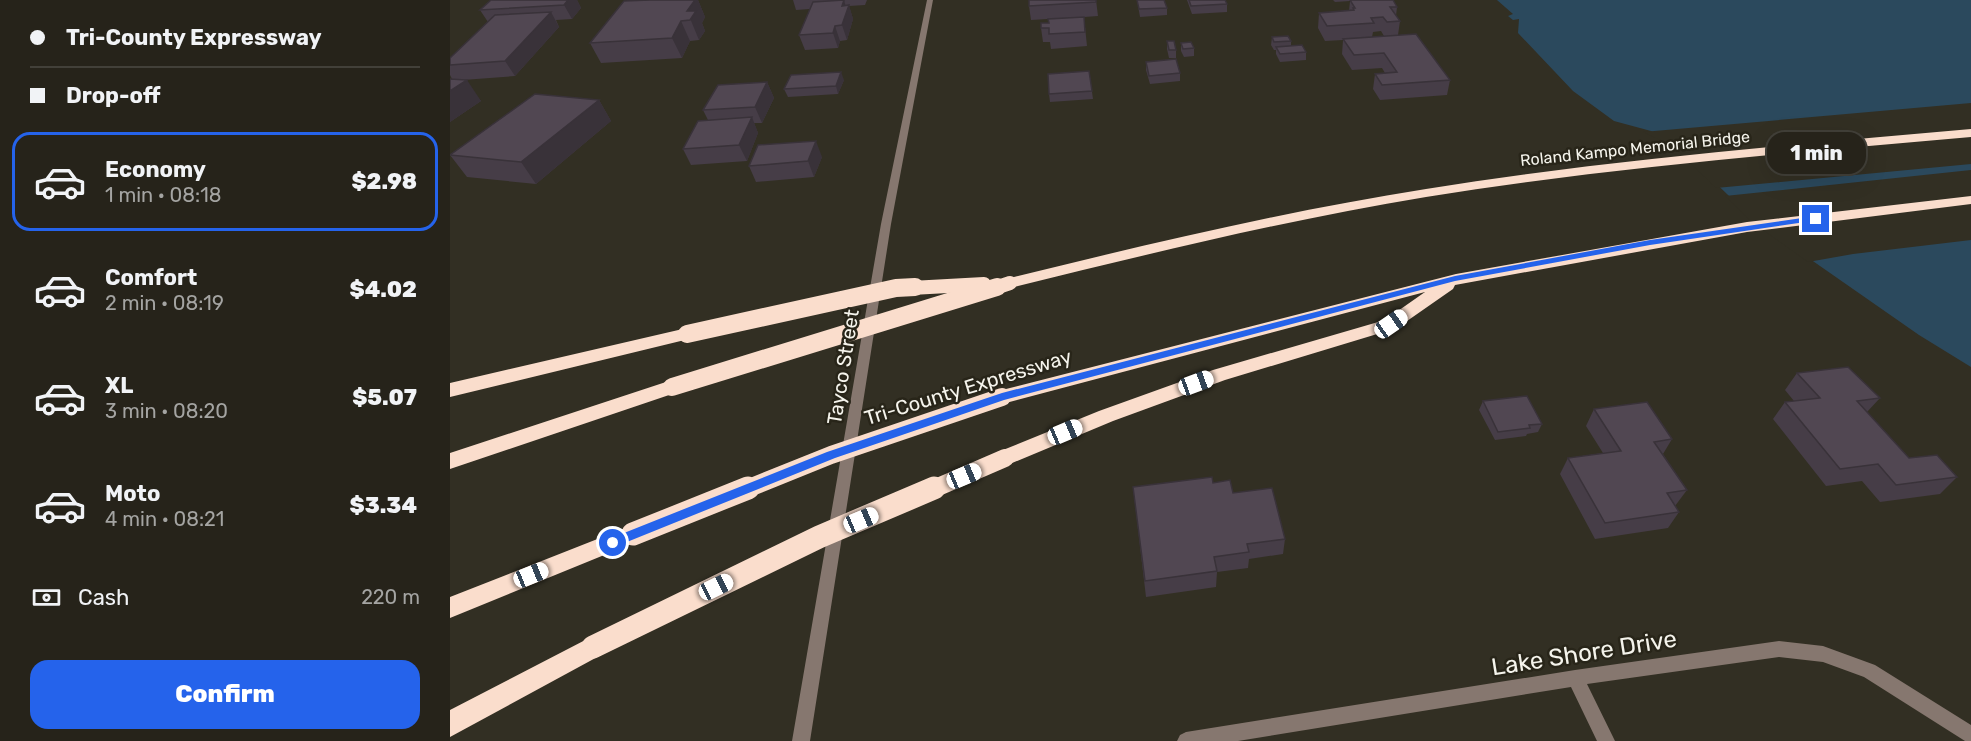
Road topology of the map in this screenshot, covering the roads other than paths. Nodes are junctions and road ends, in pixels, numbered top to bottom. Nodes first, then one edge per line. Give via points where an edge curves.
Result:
1 (930, 0) edge
2 (1971, 133) edge
3 (1971, 200) edge
4 (1455, 279) junction
5 (1010, 283) junction
6 (450, 390) edge
7 (450, 461) edge
8 (450, 608) edge
9 (1575, 678) junction
10 (450, 724) edge
11 (1971, 735) edge
12 (801, 741) edge
13 (1186, 741) edge
14 (1606, 741) edge

1 - 12 street, Tayco Street via 886,224
2 - 5 highway, Roland Kampo Memorial Bridge via 1648,163 1482,184 1286,218
3 - 4 highway, Tri-County Expressway via 1747,227
4 - 8 highway, Tri-County Expressway, bridge via 1002,397 831,455
4 - 10 highway, bridge via 1391,324 1219,375 1106,416 819,537 592,647
5 - 6 highway, bridge via 896,288
5 - 7 highway, bridge via 672,387
9 - 11 street, Lake Shore Drive via 1779,649 1823,654 1869,671
9 - 13 street, Lake Shore Drive
9 - 14 street

